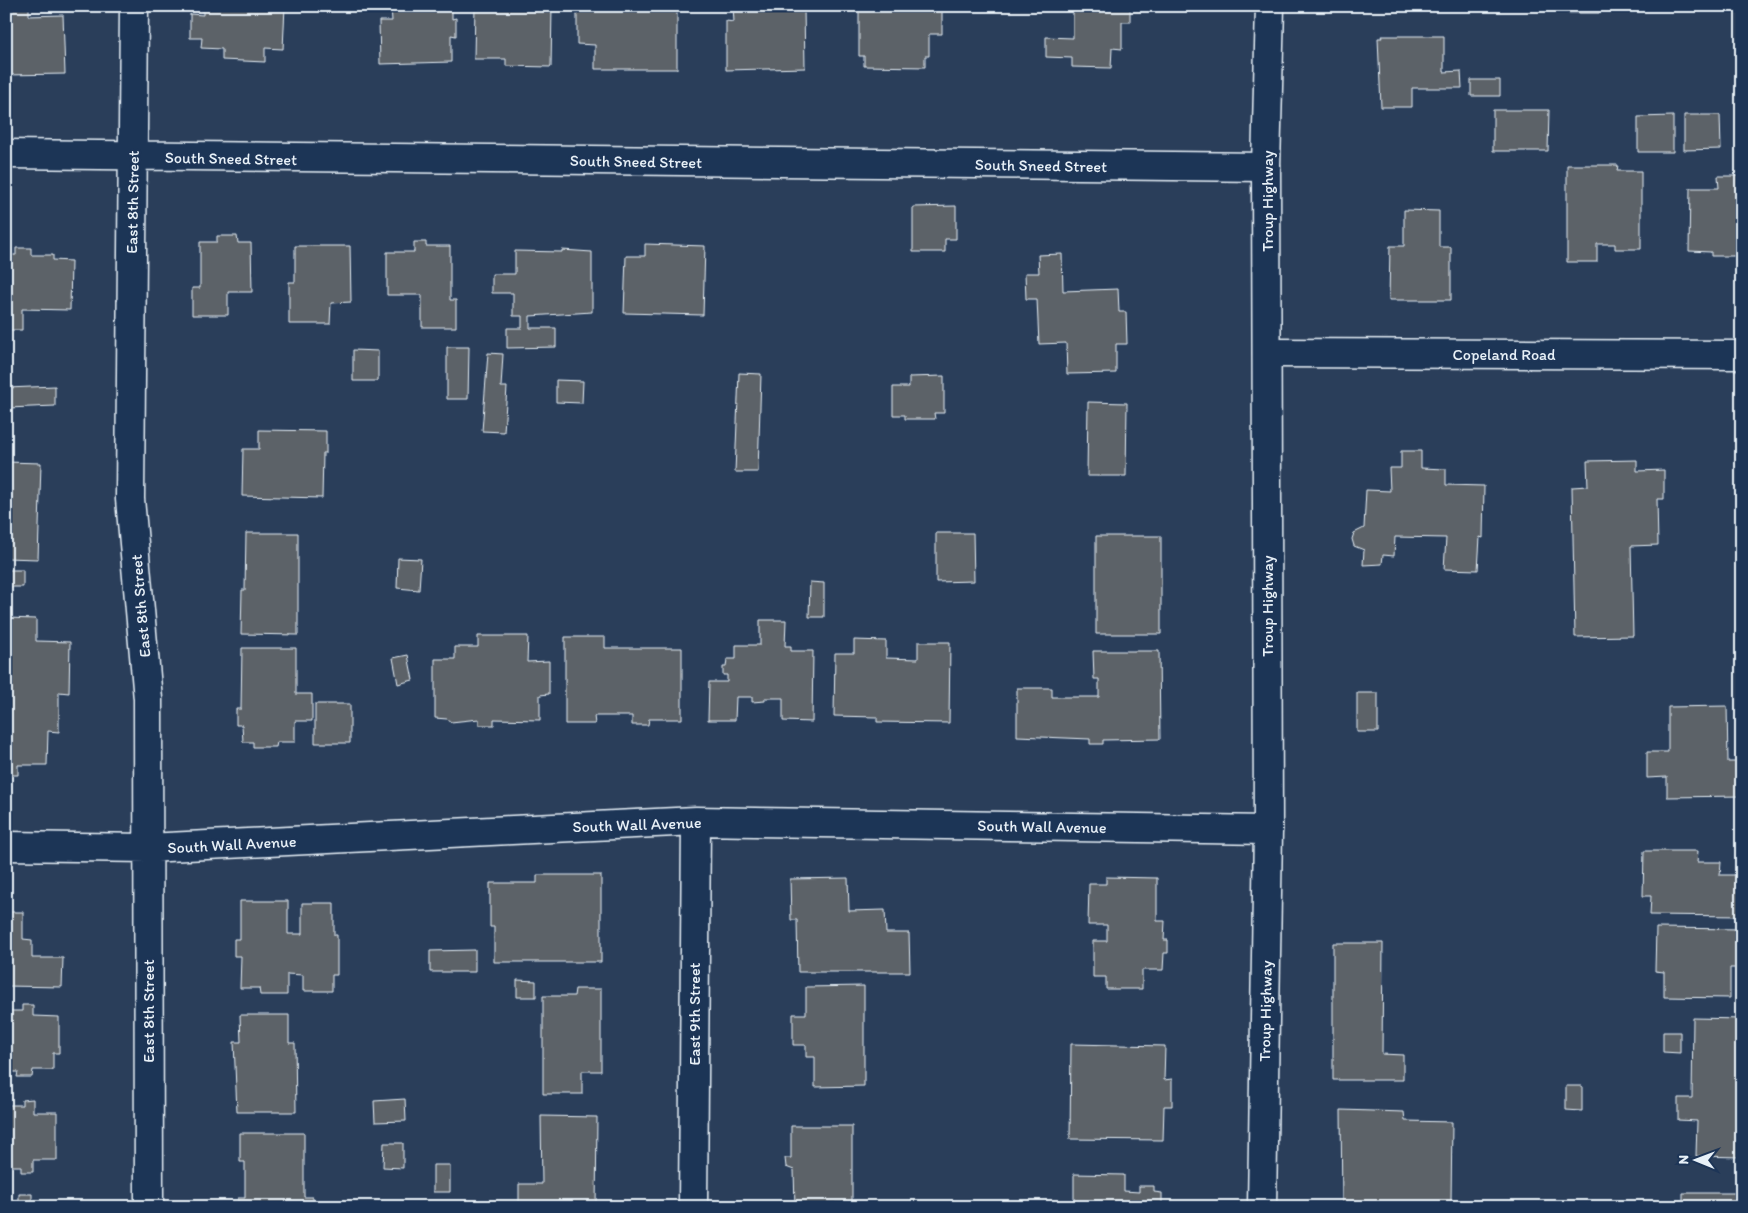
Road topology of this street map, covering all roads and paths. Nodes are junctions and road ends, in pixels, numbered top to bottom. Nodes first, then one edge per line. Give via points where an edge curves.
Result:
1 (134, 6) edge
2 (1270, 6) edge
3 (6, 154) edge
4 (133, 157) junction
5 (1266, 167) junction
6 (1267, 354) junction
7 (1742, 355) edge
8 (696, 821) junction
9 (1268, 830) junction
10 (6, 846) edge
11 (147, 848) junction
12 (149, 1207) edge
13 (692, 1207) edge
14 (1262, 1207) edge

1 - 4 street, East 8th Street
2 - 5 street, Troup Highway
3 - 4 street, South Sneed Street
4 - 5 street, South Sneed Street
4 - 11 street, East 8th Street via 130,499 148,699
5 - 6 street, Troup Highway
6 - 7 street, Copeland Road
6 - 9 street, Troup Highway
8 - 9 street, South Wall Avenue
8 - 11 street, South Wall Avenue
8 - 13 street, East 9th Street
9 - 14 street, Troup Highway
10 - 11 street, South Wall Avenue
11 - 12 street, East 8th Street

